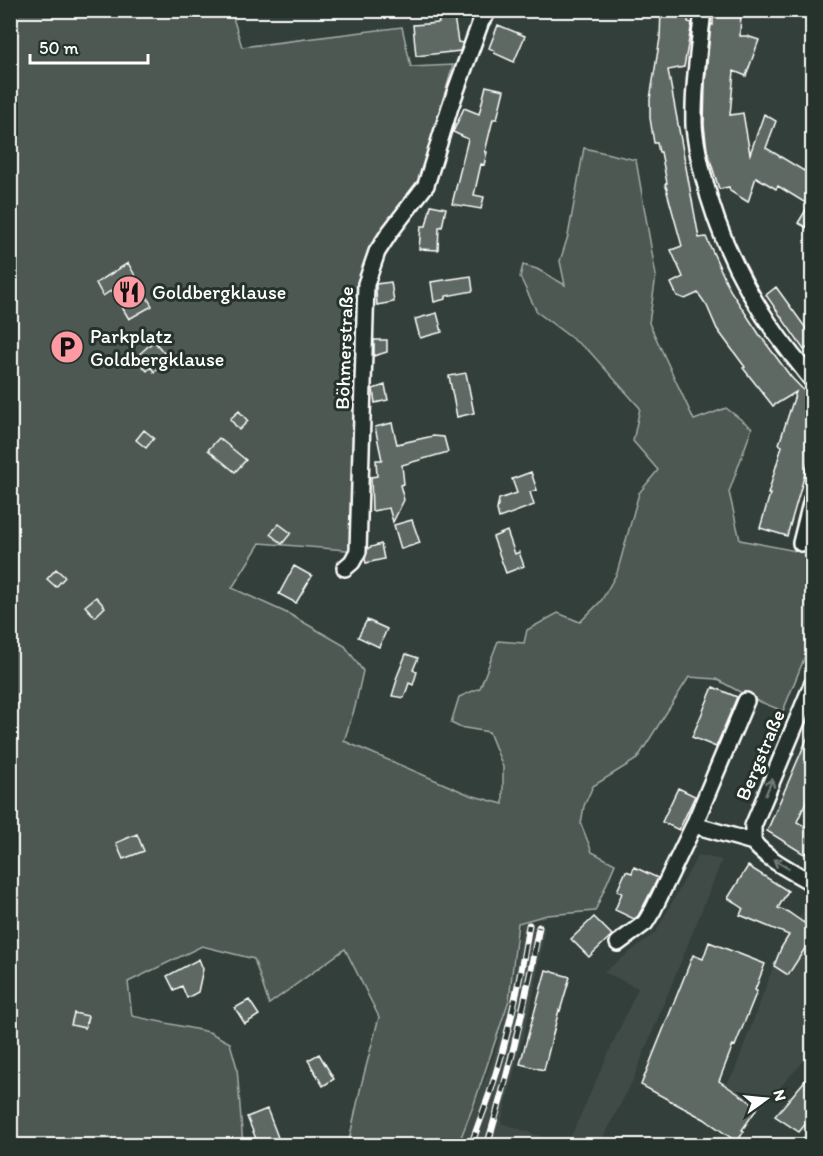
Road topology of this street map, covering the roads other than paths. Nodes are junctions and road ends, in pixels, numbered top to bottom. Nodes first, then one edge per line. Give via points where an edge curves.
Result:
1 (489, 10) edge
2 (703, 10) edge
3 (813, 380) edge
4 (813, 499) edge
5 (801, 543) dead end
6 (345, 568) dead end
7 (813, 685) edge
8 (746, 701) dead end
9 (694, 825) junction
10 (753, 842) junction
11 (813, 883) edge
12 (618, 944) dead end

1 - 6 street, Böhmerstraße via 481,21 450,107 426,185 377,252 366,284 358,551
2 - 3 street via 694,126 708,194 726,244 752,297
4 - 5 street
10 -> 7 street, Bergstraße via 753,826
8 - 9 street
9 - 10 street
9 - 12 street via 645,923
11 -> 10 street via 767,856

